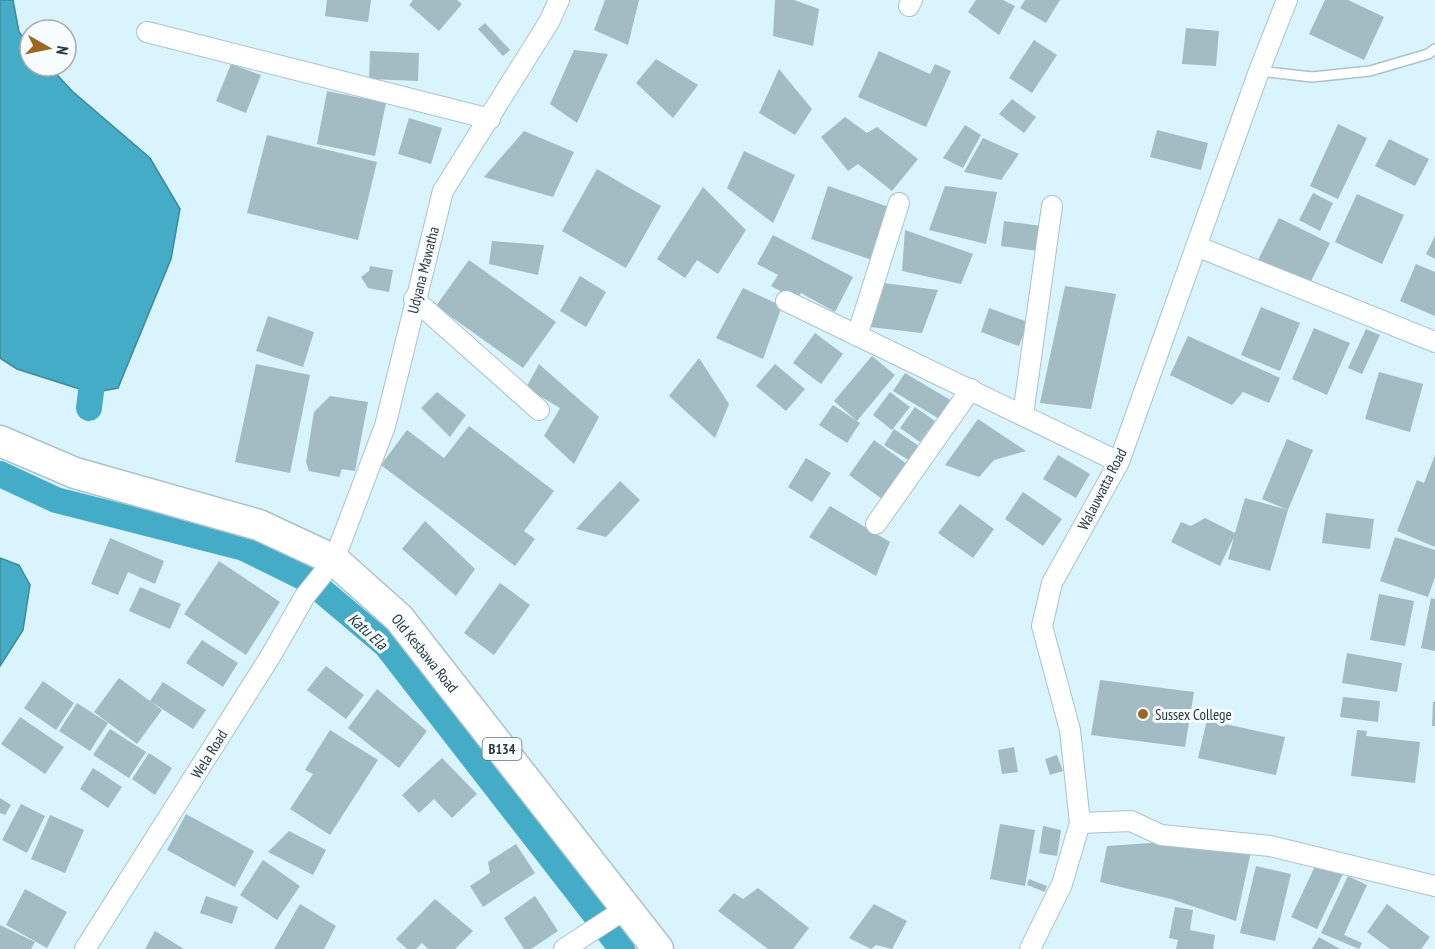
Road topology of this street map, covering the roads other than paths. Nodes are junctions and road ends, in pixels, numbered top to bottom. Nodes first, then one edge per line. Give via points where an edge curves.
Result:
1 (559, 0) edge
2 (1287, 0) edge
3 (147, 32) dead end
4 (1435, 49) edge
5 (1259, 71) junction
6 (490, 119) junction
7 (898, 202) dead end
8 (1052, 206) dead end
9 (1196, 246) junction
10 (414, 299) junction
11 (786, 301) dead end
12 (857, 336) junction
13 (1435, 342) edge
14 (971, 389) junction
15 (539, 410) dead end
16 (1023, 415) junction
17 (0, 441) edge
18 (1119, 462) junction
19 (876, 524) dead end
20 (329, 566) junction
21 (1080, 823) junction
22 (1435, 886) edge
23 (627, 908) junction
24 (85, 949) edge
25 (564, 949) edge
26 (658, 949) edge
27 (1030, 949) edge

1 - 6 street, Udyana Mawatha
2 - 5 street, Walauwatta Road
3 - 6 street
4 - 5 lane via 1370,71 1312,76
5 - 9 street, Walauwatta Road
6 - 10 street, Udyana Mawatha via 443,191
7 - 12 street
8 - 16 street
9 - 13 street
9 - 18 street, Walauwatta Road
10 - 15 street
10 - 20 street, Udyana Mawatha via 385,426
11 - 12 street
12 - 14 street
14 - 16 street
14 - 19 street
16 - 18 street
17 - 20 main road, Old Kesbawa Road / B134 via 75,473 259,525
18 - 21 street, Walauwatta Road via 1052,583 1042,626 1070,730
20 - 23 main road, Old Kesbawa Road / B134 via 399,618
20 - 24 street, Wela Road via 305,596
21 - 22 street via 1131,821 1161,835 1270,846
21 - 27 street, Walauwatta Road via 1062,884
23 - 25 street
23 - 26 main road, Old Kesbawa Road / B134

